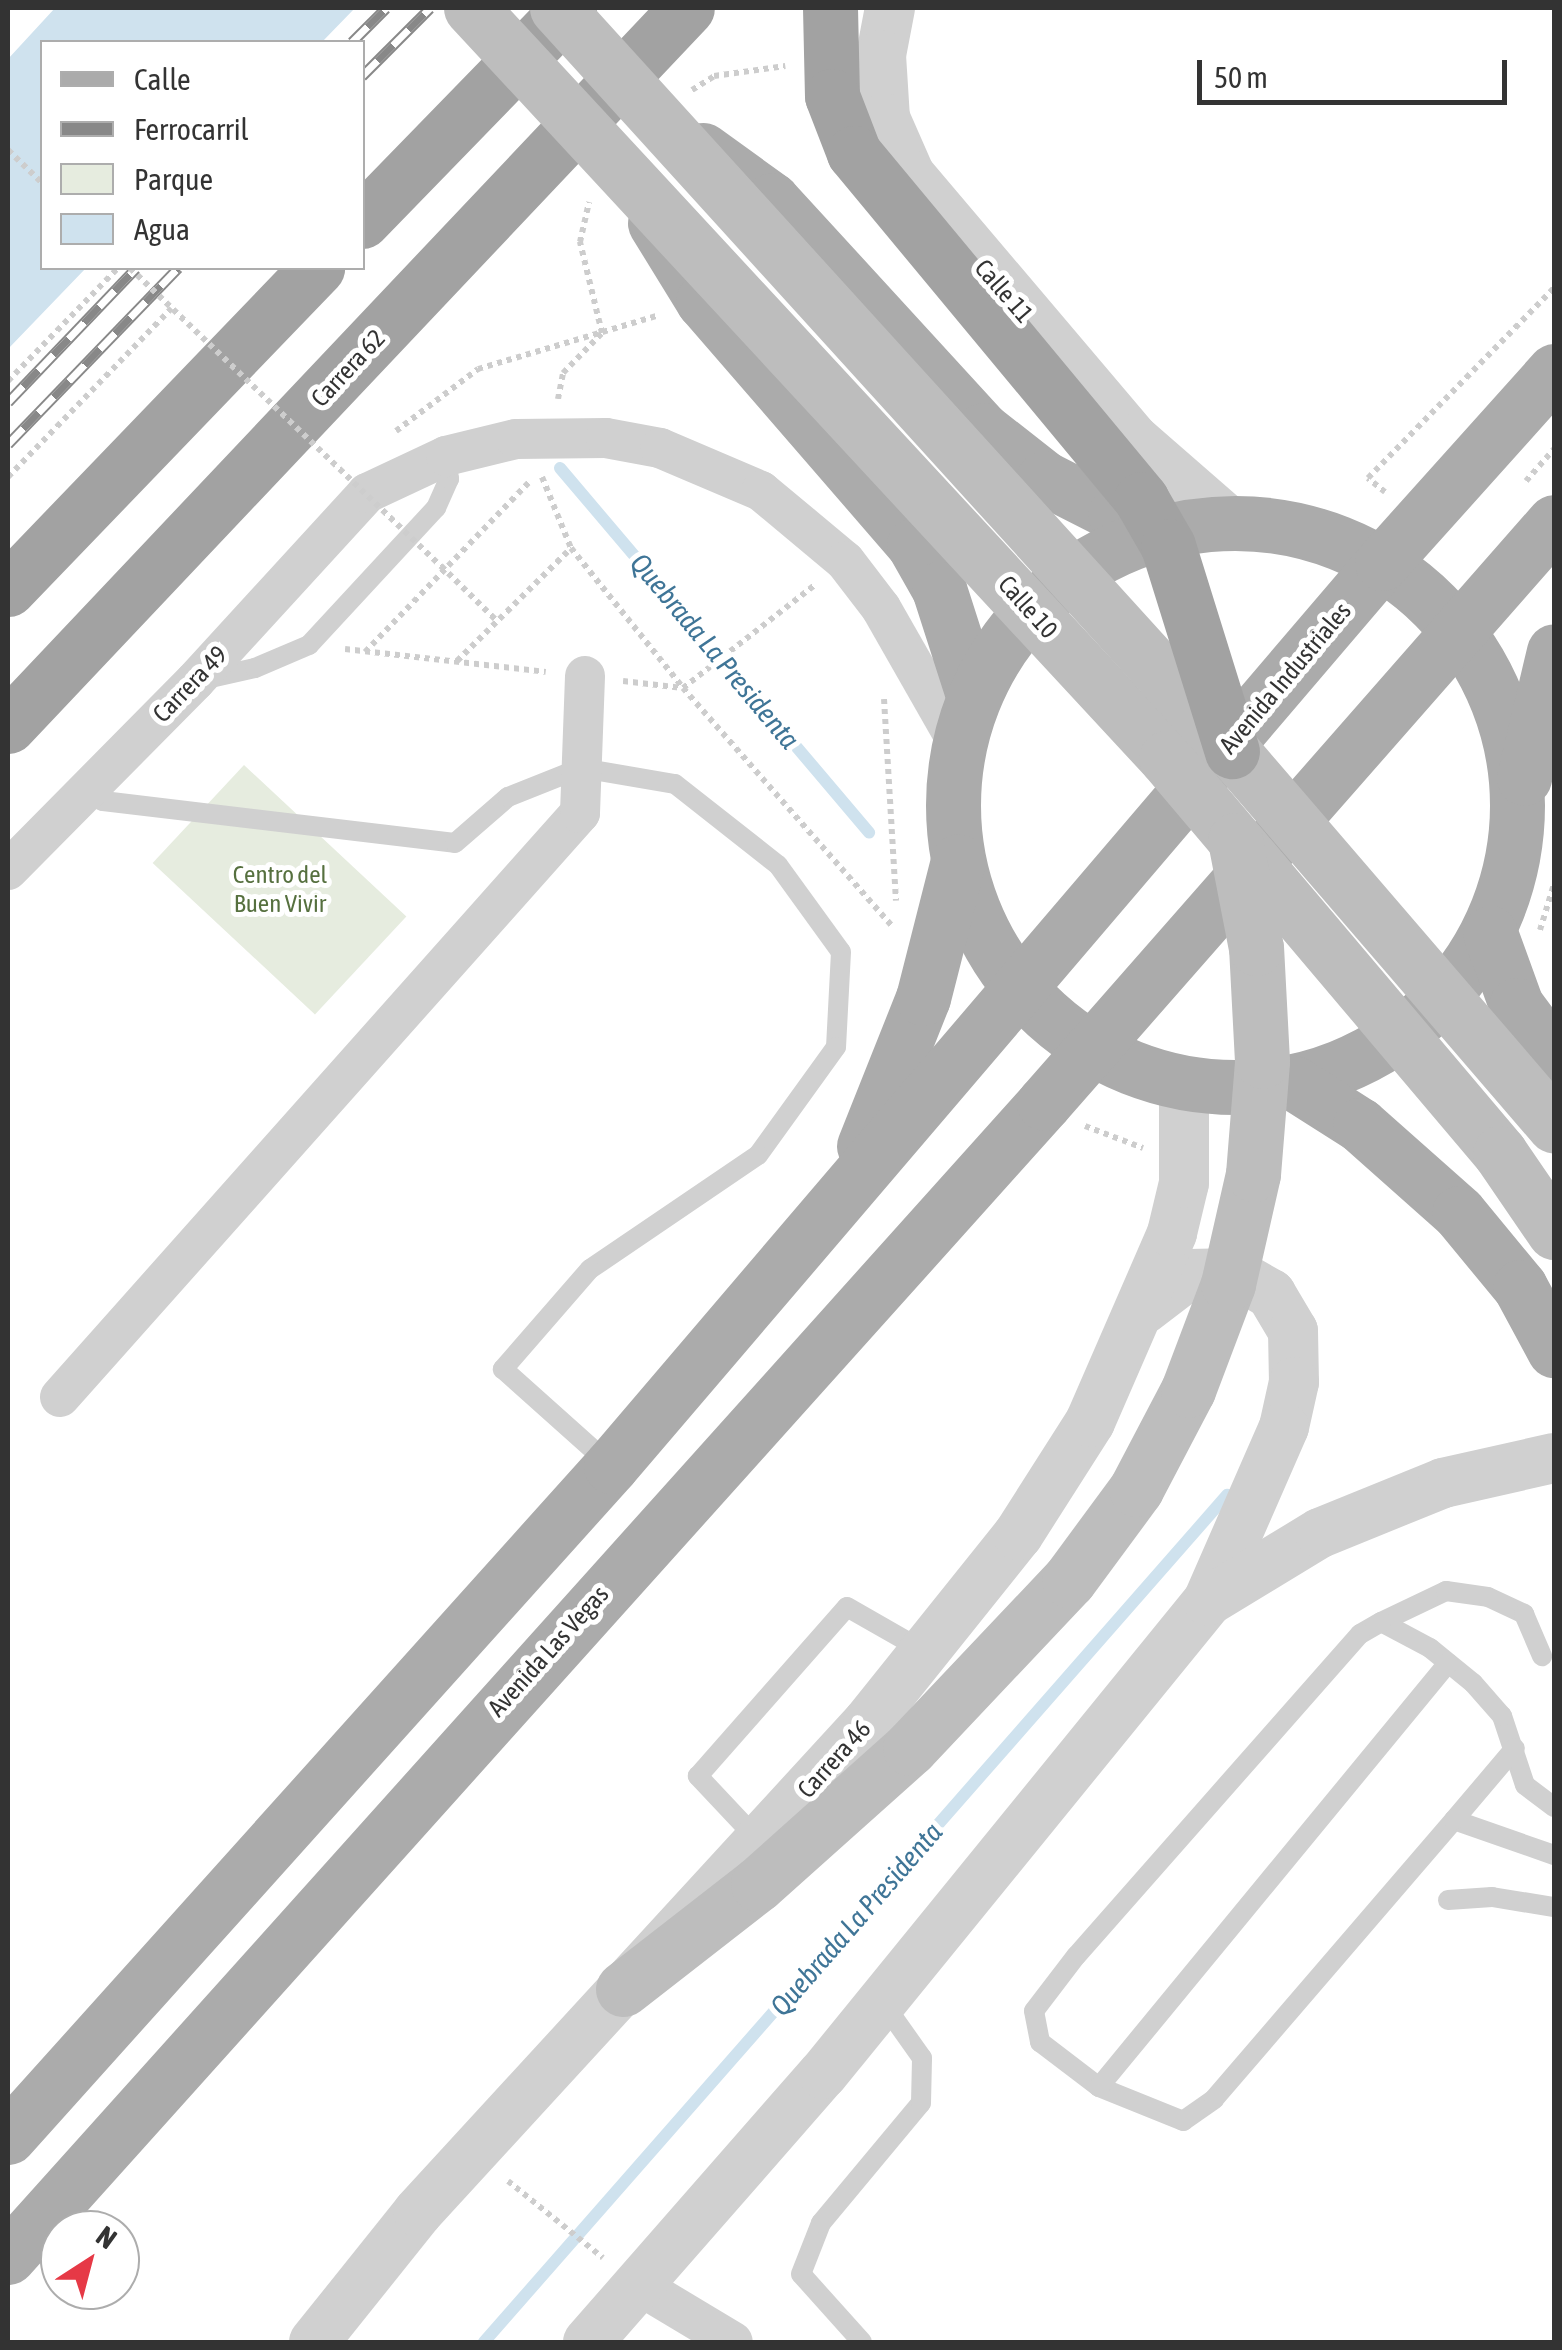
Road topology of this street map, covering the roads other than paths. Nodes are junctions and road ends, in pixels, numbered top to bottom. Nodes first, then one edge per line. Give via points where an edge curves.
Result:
1 (471, 8) edge
2 (557, 8) edge
3 (568, 8) edge
4 (687, 8) edge
5 (830, 8) edge
6 (890, 8) edge
7 (669, 126) junction
8 (627, 172) junction
9 (365, 218) edge
10 (316, 270) edge
11 (1554, 371) edge
12 (446, 456) junction
13 (1229, 522) junction
14 (1554, 522) edge
15 (1171, 529) junction
16 (1382, 563) junction
17 (8, 589) edge
18 (1458, 632) junction
19 (1554, 651) edge
20 (586, 676) road end
21 (194, 682) junction
22 (966, 720) junction
23 (8, 726) edge
24 (1232, 750) junction
25 (582, 768) junction
26 (85, 792) junction
27 (1519, 800) junction
28 (1235, 837) junction
29 (958, 861) junction
30 (8, 870) edge
31 (1490, 933) junction
32 (1022, 991) junction
33 (1092, 1048) junction
34 (1554, 1056) edge
35 (1184, 1083) junction
36 (1294, 1083) junction
37 (1554, 1116) edge
38 (1554, 1126) edge
39 (832, 1212) junction
40 (1459, 1213) junction
41 (1554, 1232) edge
42 (1144, 1309) junction
43 (1554, 1350) edge
44 (60, 1397) dead end
45 (1554, 1458) edge
46 (612, 1466) junction
47 (1208, 1601) junction
48 (1381, 1622) junction
49 (925, 1651) junction
50 (1542, 1656) dead end
51 (1448, 1663) junction
52 (1515, 1748) junction
53 (1554, 1807) edge
54 (1454, 1820) junction
55 (759, 1841) junction
56 (1554, 1856) edge
57 (1448, 1900) dead end
58 (1554, 1907) edge
59 (622, 1989) junction
60 (882, 2002) junction
61 (1099, 2087) junction
62 (8, 2137) edge
63 (8, 2257) edge
64 (620, 2271) junction
65 (314, 2342) edge
66 (588, 2342) edge
67 (733, 2342) edge
68 (862, 2342) edge

1 - 8 main road, Calle 10, bridge
2 - 7 main road, bridge
3 - 9 highway
4 - 23 highway, Carrera 62
5 - 24 highway, bridge via 832,96 854,153 1141,498 1168,546
6 - 13 street, Calle 11 via 881,54 886,118 910,175 1134,440
7 - 15 main road via 772,200 982,430 1062,487 1115,514
7 - 24 main road, bridge
8 - 22 main road, bridge via 692,286 914,545 944,602
8 - 28 main road, Calle 10, bridge
10 - 17 highway
11 - 16 main road, Avenida Industriales
12 - 21 street, Carrera 49 via 356,475
12 - 21 lane via 449,479 436,508 309,645 255,668
12 - 22 street via 552,436 660,448 761,491 845,561 910,660
13 - 15 main road
13 - 16 main road via 1308,532
14 - 18 main road
15 - 22 main road via 1108,551 1052,588 1006,637
16 - 18 main road
16 - 32 main road, Avenida Industriales
18 - 27 main road via 1503,711
18 - 33 main road
19 - 27 main road
20 - 25 street
21 - 26 street, Carrera 49
22 - 29 main road via 952,802
24 - 38 main road, bridge
25 - 26 lane via 508,797 455,844 104,801
25 - 44 street via 580,813
25 - 46 lane via 675,784 778,865 841,952 836,1047 758,1155 590,1268 503,1370
26 - 30 street, Carrera 49
27 - 31 main road via 1513,869
28 - 41 main road, Calle 10, bridge via 1500,1152
28 - 59 main road, bridge via 1256,948 1262,1062 1253,1174 1228,1284 1188,1390 1136,1489 1069,1580 910,1748 758,1884
29 - 32 main road via 982,930
29 - 39 main road via 891,1093
31 - 34 main road via 1516,1005
31 - 36 main road via 1441,1002 1414,1023 1373,1054
32 - 33 main road
32 - 39 main road
33 - 35 main road
33 - 63 main road, Avenida Las Vegas
35 - 36 main road via 1239,1089
35 - 42 street, Carrera 46 via 1184,1184
36 - 40 main road via 1360,1125
37 - 40 main road via 1508,1137 1477,1170
39 - 46 main road
40 - 43 main road via 1520,1287
42 - 47 street via 1190,1274 1234,1273 1271,1294 1293,1331 1294,1382 1284,1427
42 - 49 street, Carrera 46 via 1090,1422 1028,1519
45 - 47 street via 1442,1483 1320,1533
46 - 62 main road
47 - 60 street
48 - 50 lane via 1446,1591 1488,1596 1524,1614
48 - 51 lane
48 - 61 lane via 1360,1634 1140,1880 1034,2011 1040,2042
49 - 55 street, Carrera 46
49 - 55 lane via 847,1607 698,1776
51 - 52 lane via 1502,1716
51 - 61 lane
52 - 53 lane via 1525,1785
52 - 54 lane
54 - 56 lane
54 - 61 lane via 1214,2099 1184,2120
55 - 59 street, Carrera 46
57 - 58 lane via 1492,1897
59 - 65 street, Carrera 46 via 418,2212
60 - 64 street
60 - 68 lane via 922,2058 921,2103 821,2223 801,2274
64 - 66 street
64 - 67 street

